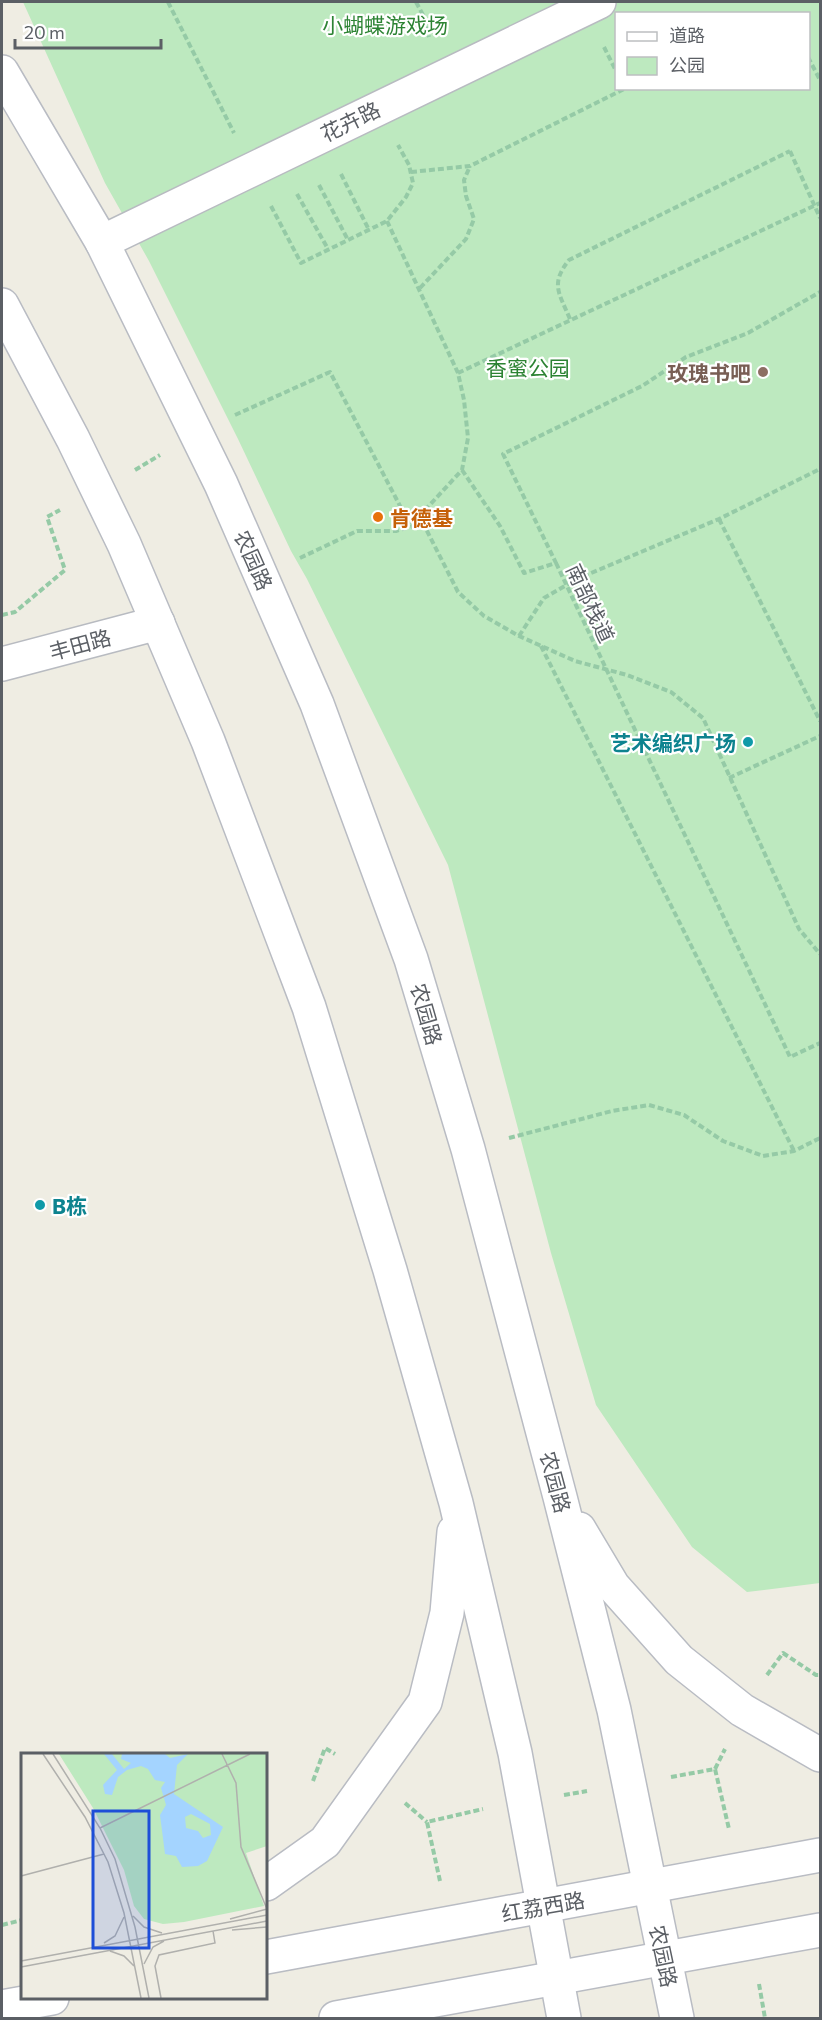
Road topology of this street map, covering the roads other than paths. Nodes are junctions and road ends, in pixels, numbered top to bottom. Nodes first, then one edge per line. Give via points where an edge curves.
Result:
1 (599, 2) edge
2 (2, 72) edge
3 (102, 242) junction
4 (2, 305) edge
5 (158, 623) junction
6 (2, 664) edge
7 (560, 1497) junction
8 (456, 1503) junction
9 (820, 1755) edge
10 (820, 1855) edge
11 (267, 1883) edge
12 (650, 1886) junction
13 (543, 1906) junction
14 (820, 1930) edge
15 (267, 1957) edge
16 (664, 1958) junction
17 (557, 1977) junction
18 (46, 1999) edge
19 (2, 2007) edge
20 (336, 2019) edge
21 (564, 2019) edge
22 (677, 2019) edge

1 - 3 main road, 花卉路
2 - 3 main road, 农园路
3 - 7 main road, 农园路 via 221,484 317,704 411,959 468,1149
4 - 5 main road via 73,439
5 - 6 main road, 丰田路
5 - 8 main road via 208,741 309,1007 390,1269
7 - 9 main road via 613,1586 680,1660 742,1710
7 - 12 main road, 农园路 via 614,1710
8 - 11 main road via 447,1613 425,1702 325,1842
8 - 13 main road via 515,1753
10 - 12 main road, 红荔西路
12 - 13 main road, 红荔西路
12 - 16 main road, 农园路
13 - 15 main road, 红荔西路
13 - 17 main road
14 - 16 main road
16 - 17 main road
16 - 22 main road, 农园路
17 - 20 main road
17 - 21 main road
18 - 19 main road

